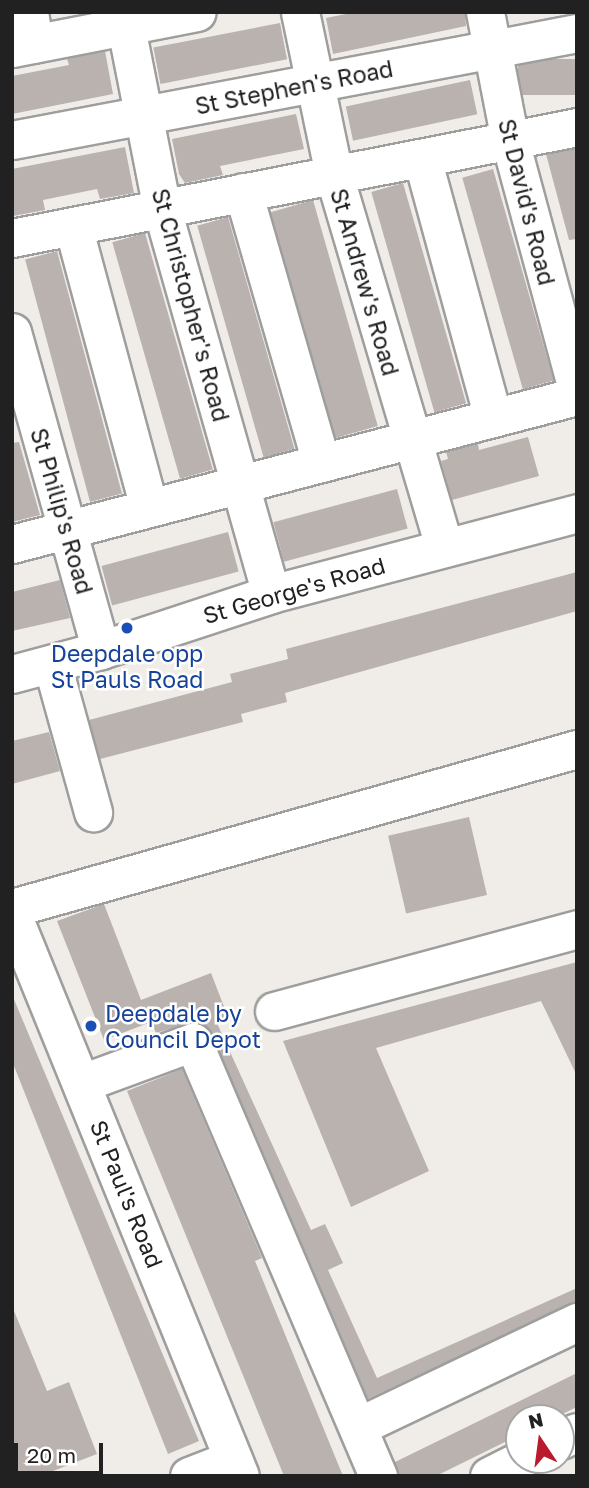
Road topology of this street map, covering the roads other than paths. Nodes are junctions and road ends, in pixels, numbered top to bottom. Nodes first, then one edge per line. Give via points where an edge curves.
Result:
1 (197, 12) edge
2 (300, 12) edge
3 (485, 12) edge
4 (124, 19) edge
5 (577, 33) edge
6 (25, 35) edge
7 (492, 50) junction
8 (312, 82) junction
9 (145, 115) junction
10 (577, 127) edge
11 (17, 138) edge
12 (510, 141) junction
13 (422, 158) junction
14 (334, 175) junction
15 (243, 192) junction
16 (162, 209) junction
17 (73, 226) junction
18 (12, 238) edge
19 (12, 331) edge
20 (577, 393) edge
21 (493, 417) junction
22 (410, 439) junction
23 (321, 463) junction
24 (240, 484) junction
25 (149, 508) junction
26 (577, 513) edge
27 (66, 529) junction
28 (12, 544) edge
29 (444, 548) junction
30 (271, 594) junction
31 (102, 650) junction
32 (52, 664) junction
33 (12, 674) edge
34 (577, 749) edge
35 (93, 812) dead end
36 (12, 908) edge
37 (12, 914) edge
38 (577, 929) edge
39 (274, 1011) dead end
40 (82, 1083) junction
41 (577, 1322) edge
42 (359, 1426) junction
43 (236, 1467) edge
44 (505, 1468) edge
45 (190, 1476) edge
46 (378, 1476) edge
47 (489, 1476) edge

1 - 4 street
2 - 8 street, St Andrew's Road
3 - 7 street, St David's Road
4 - 6 street
4 - 9 street, St Christopher's Road
5 - 7 street, St Stephen's Road
7 - 8 street, St Stephen's Road
7 - 12 street, St David's Road
8 - 9 street, St Stephen's Road
8 - 14 street, St Andrew's Road
9 - 11 street, St Stephen's Road
9 - 16 street, St Christopher's Road
10 - 12 street
12 - 13 street
12 - 20 street, St David's Road
13 - 14 street
13 - 21 street
14 - 15 street
14 - 22 street, St Andrew's Road
15 - 16 street
15 - 23 street
16 - 17 street
16 - 24 street, St Christopher's Road
17 - 18 street
17 - 25 street
19 - 27 street, St Philip's Road
20 - 21 street
21 - 22 street
22 - 23 street
22 - 29 street, St Andrew's Road
23 - 24 street
24 - 25 street
24 - 30 street, St Christopher's Road
25 - 27 street
26 - 29 street, St George's Road
27 - 28 street
27 - 31 street, St Philip's Road
29 - 30 street, St George's Road
30 - 31 street, St George's Road
31 - 32 street, St George's Road
32 - 33 street, St George's Road
32 - 35 street
34 - 36 street
37 - 40 street, St Paul's Road
38 - 39 street
40 - 42 street via 193,1042
40 - 43 street, St Paul's Road
41 - 42 street
42 - 46 street
43 - 45 street
44 - 47 street

